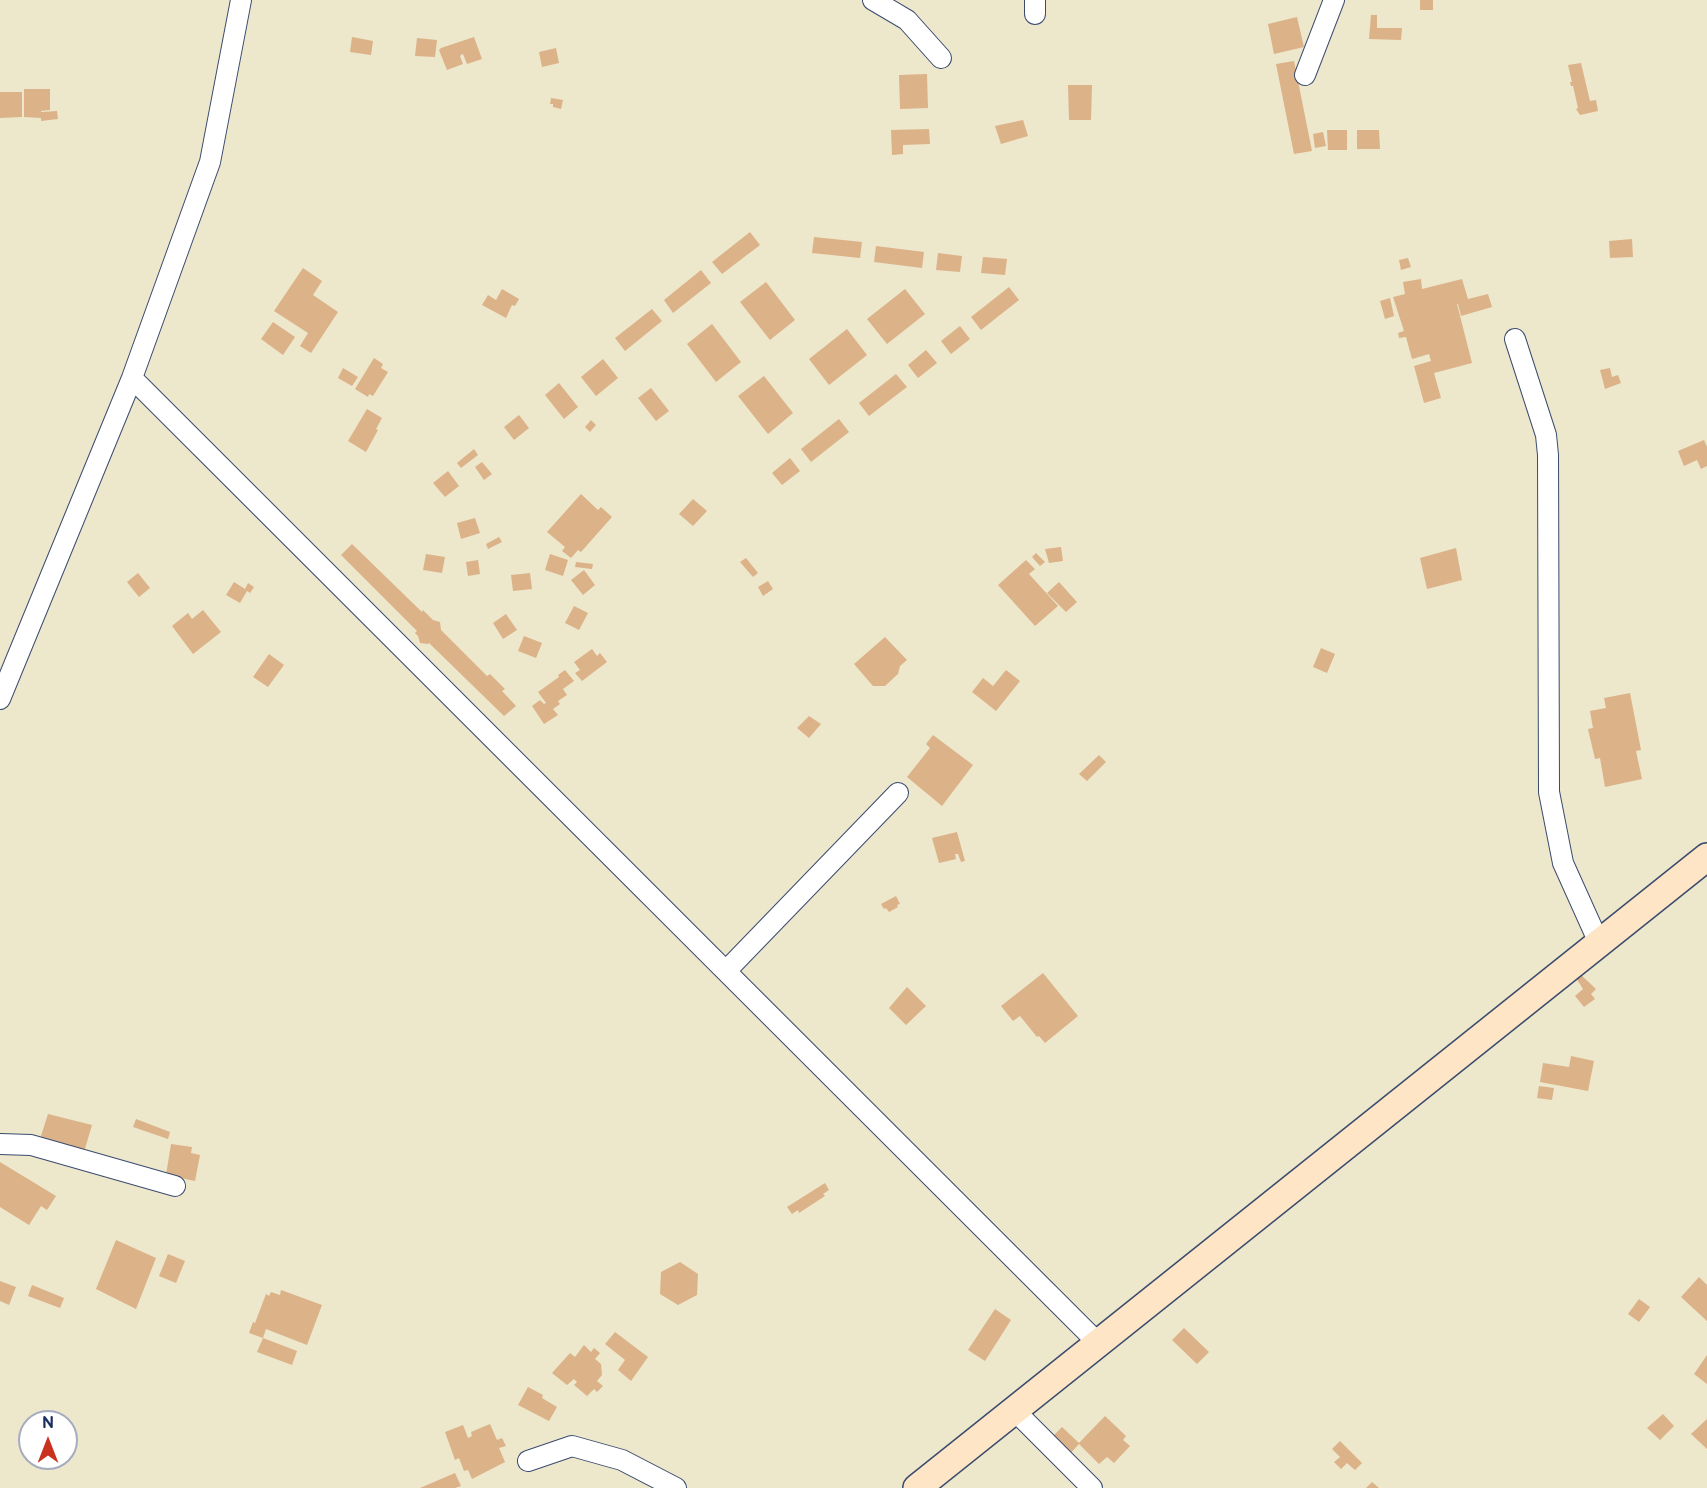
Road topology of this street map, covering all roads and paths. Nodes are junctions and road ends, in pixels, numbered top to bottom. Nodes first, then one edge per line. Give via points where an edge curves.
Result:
1 (241, 0) edge
2 (873, 0) edge
3 (1334, 0) edge
4 (941, 58) dead end
5 (1305, 75) dead end
6 (1515, 339) dead end
7 (132, 378) junction
8 (0, 699) edge
9 (898, 793) dead end
10 (1707, 857) edge
11 (1599, 943) junction
12 (726, 971) junction
13 (0, 1144) edge
14 (175, 1186) dead end
15 (1098, 1343) junction
16 (1014, 1410) junction
17 (528, 1461) dead end
18 (676, 1488) edge
19 (916, 1488) edge
20 (1092, 1488) edge

1 - 7 street via 210,162
2 - 4 street via 907,20
3 - 5 street
6 - 11 street via 1546,435 1548,455 1549,792 1563,863
7 - 8 street
7 - 12 street
9 - 12 street
10 - 11 street
11 - 15 street
12 - 15 street
13 - 14 street via 31,1145
15 - 16 street
16 - 19 street
16 - 20 street
17 - 18 street via 572,1446 622,1460

